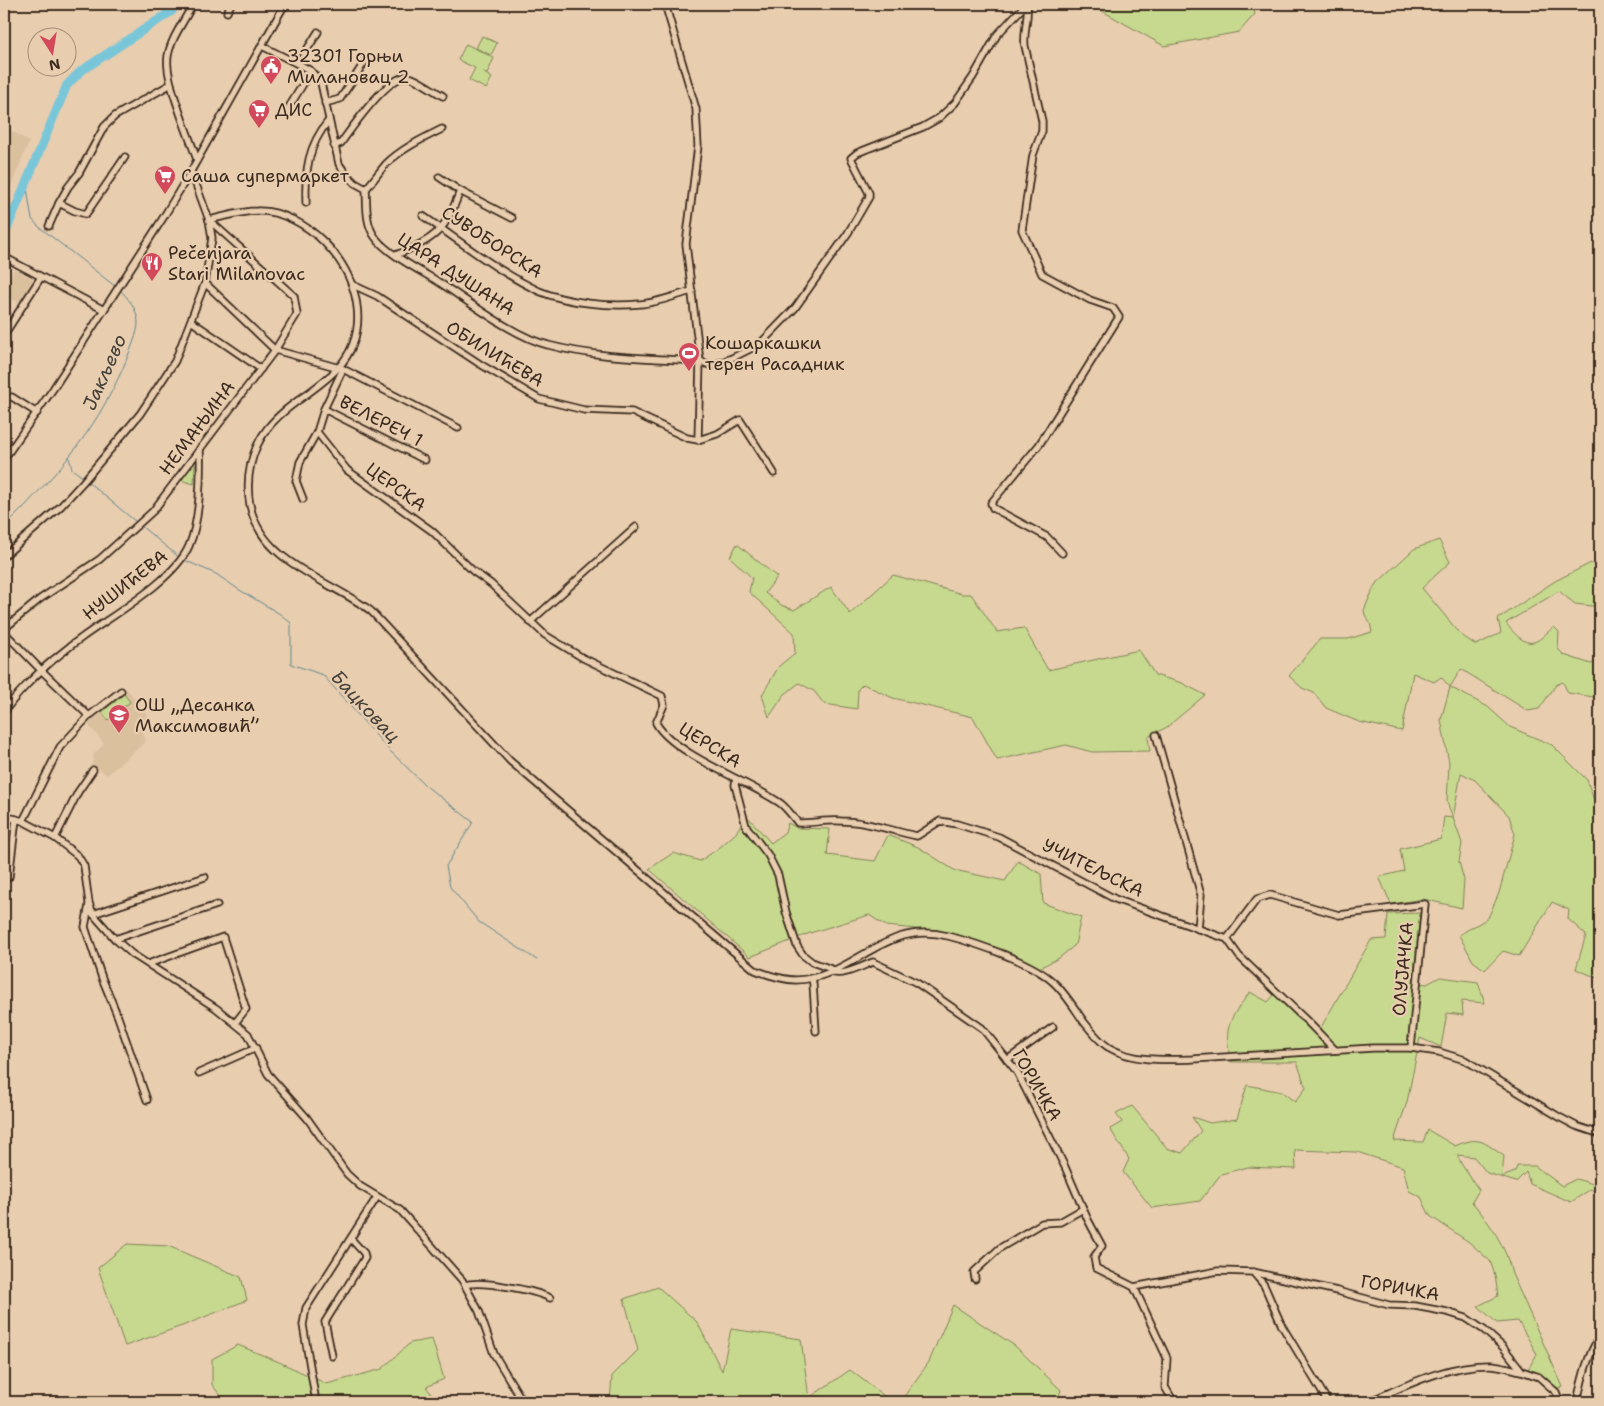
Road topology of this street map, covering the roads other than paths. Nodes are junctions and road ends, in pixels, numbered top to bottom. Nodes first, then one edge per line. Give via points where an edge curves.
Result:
1 (193, 4) edge
2 (231, 4) edge
3 (285, 4) edge
4 (665, 4) edge
5 (1027, 4) edge
6 (227, 12) dead end
7 (318, 32) dead end
8 (262, 46) junction
9 (366, 60) dead end
10 (298, 64) junction
11 (311, 72) junction
12 (171, 84) junction
13 (443, 96) dead end
14 (325, 103) junction
15 (286, 112) dead end
16 (329, 120) junction
17 (442, 130) dead end
18 (334, 146) junction
19 (126, 158) dead end
20 (197, 160) junction
21 (191, 171) junction
22 (439, 177) dead end
23 (366, 189) junction
24 (460, 191) junction
25 (306, 202) dead end
26 (59, 203) junction
27 (423, 216) dead end
28 (512, 218) dead end
29 (209, 220) junction
30 (49, 226) dead end
31 (442, 229) junction
32 (396, 255) junction
33 (4, 258) edge
34 (41, 277) junction
35 (205, 283) junction
36 (353, 285) junction
37 (692, 291) junction
38 (104, 310) junction
39 (191, 321) junction
40 (4, 335) edge
41 (275, 350) junction
42 (700, 361) junction
43 (341, 368) junction
44 (260, 369) junction
45 (4, 401) edge
46 (324, 409) junction
47 (37, 413) junction
48 (458, 428) dead end
49 (317, 432) junction
50 (698, 440) junction
51 (200, 448) junction
52 (4, 459) edge
53 (425, 460) dead end
54 (774, 473) dead end
55 (303, 499) dead end
56 (636, 527) dead end
57 (1062, 553) dead end
58 (4, 556) edge
59 (530, 622) junction
60 (4, 630) edge
61 (41, 670) junction
62 (121, 691) dead end
63 (4, 713) edge
64 (89, 716) junction
65 (1156, 735) dead end
66 (93, 770) dead end
67 (736, 779) junction
68 (4, 816) edge
69 (16, 819) junction
70 (24, 821) junction
71 (858, 823) joint
72 (55, 838) junction
73 (205, 877) dead end
74 (4, 879) edge
75 (89, 903) junction
76 (217, 905) dead end
77 (93, 914) junction
78 (1198, 929) junction
79 (114, 939) junction
80 (1227, 939) junction
81 (148, 964) junction
82 (832, 971) junction
83 (812, 978) junction
84 (235, 1023) junction
85 (1053, 1027) dead end
86 (816, 1031) dead end
87 (256, 1048) junction
88 (1411, 1048) junction
89 (1335, 1050) junction
90 (1007, 1060) junction
91 (199, 1073) dead end
92 (147, 1100) dead end
93 (1600, 1134) edge
94 (377, 1197) junction
95 (1083, 1209) junction
96 (350, 1239) junction
97 (1253, 1272) junction
98 (975, 1279) dead end
99 (465, 1284) junction
100 (1134, 1287) junction
101 (550, 1298) dead end
102 (1600, 1336) edge
103 (332, 1356) dead end
104 (1522, 1371) junction
105 (316, 1402) edge
106 (523, 1402) edge
107 (1174, 1402) edge
108 (1328, 1402) edge
109 (1368, 1402) edge
110 (1560, 1402) edge
111 (1577, 1402) edge

1 - 12 street via 171,45 168,57
2 - 6 street
3 - 8 street
4 - 37 street via 696,109 698,146 686,244
5 - 42 street, ЦАРА ДУШАНА via 997,34 973,77 939,118 857,152 851,158 869,196 848,233 795,308 760,344 712,366
5 - 57 street via 1024,39 1042,130 1033,155 1022,230 1042,274 1090,300 1113,308 1119,317 1039,445 991,503 993,508 1047,537
7 - 10 street
8 - 10 street
8 - 20 street
9 - 14 street via 340,99
10 - 11 street
11 - 14 street via 321,83
11 - 15 street
12 - 20 street
12 - 26 street via 109,121
13 - 18 street via 410,77 401,78 382,93 341,143
14 - 16 street
16 - 18 street
16 - 25 street via 308,161
17 - 23 street via 394,156
18 - 23 street via 341,168
19 - 26 street via 86,214
20 - 21 street
21 - 29 street
21 - 38 street
22 - 24 street
23 - 32 street, ЦАРА ДУШАНА via 370,228 376,238
24 - 28 street
24 - 31 street via 452,214
26 - 30 street
27 - 31 street, СУВОБОРСКА
29 - 35 street via 212,238
29 - 36 street via 256,211 271,212 302,225 334,253
29 - 41 street, НЕМАЊИНА via 294,296 297,314
31 - 32 street via 420,245
31 - 37 street, СУВОБОРСКА via 517,279 565,299 585,303 642,304
32 - 42 street, ЦАРА ДУШАНА via 498,320 547,345 596,354
33 - 34 street
34 - 38 street
34 - 40 street
35 - 39 street
35 - 41 street
36 - 43 street via 357,322 354,341
36 - 50 street, ОБИЛИЋЕВА via 376,296 539,399 584,410 632,412
37 - 42 street
38 - 47 street
39 - 44 street
39 - 58 street via 175,361 140,414 61,506
41 - 43 street
41 - 44 street, НЕМАЊИНА
42 - 50 street
43 - 46 street
43 - 48 street
43 - 83 street via 279,416 257,445 248,494 261,533 280,554 371,611 510,761 746,964 782,978
44 - 51 street, НЕМАЊИНА
45 - 47 street via 12,397
46 - 49 street
46 - 53 street, ВЕЛЕРЕЧ 1
47 - 52 street
49 - 55 street via 300,462 296,481
49 - 59 street, ЦЕРСКА via 347,470 432,531
50 - 54 street via 740,420
51 - 60 street, НЕМАЊИНА via 139,524 100,559 40,599
51 - 61 street, НУШИЋЕВА via 196,516 189,546 182,559 140,596
56 - 59 street
59 - 67 street, ЦЕРСКА via 559,645 662,696 664,705 656,723 659,728 679,746
60 - 61 street
61 - 63 street, НУШИЋЕВА
61 - 64 street
62 - 64 street
64 - 70 street via 60,747
65 - 78 street via 1200,895
66 - 72 street
67 - 71 street, ЦЕРСКА via 781,804 798,824 840,820
67 - 82 street via 746,826 768,855 778,875 797,946 810,960
68 - 69 street
69 - 70 street
69 - 74 street via 9,877
70 - 72 street
71 - 78 street, УЧИТЕЉСКА via 917,836 940,821 999,837 1115,899
72 - 75 street via 78,856 84,866
73 - 77 street
75 - 77 street
75 - 92 street via 85,927
76 - 79 street
77 - 79 street
78 - 80 street, УЧИТЕЉСКА
79 - 81 street
80 - 88 street, ОЛУЈАЧКА via 1257,899 1270,895 1339,915 1424,904
80 - 89 street via 1238,956
81 - 84 street
81 - 84 street via 223,937 246,1009
82 - 83 street
82 - 89 street via 895,938 926,932 963,939 1043,974 1062,991 1096,1036 1108,1047 1130,1055 1184,1060
82 - 90 street, ГОРИЧКА via 841,973 873,962 917,983 982,1028
83 - 86 street
84 - 87 street via 248,1034
85 - 90 street
87 - 91 street
87 - 94 street via 268,1074 307,1118 347,1174
88 - 89 street
88 - 93 street via 1464,1060 1561,1118
90 - 95 street, ГОРИЧКА via 1065,1167
94 - 96 street
94 - 99 street via 400,1210
95 - 98 street via 1060,1222 1042,1223 1000,1248 974,1272
95 - 100 street, ГОРИЧКА via 1102,1246 1094,1257 1096,1268
96 - 103 street via 365,1258 324,1322
96 - 105 street via 306,1308 303,1325
97 - 100 street, ГОРИЧКА via 1218,1271
97 - 104 street, ГОРИЧКА via 1389,1305 1447,1312 1466,1318 1503,1347
97 - 108 street via 1264,1285 1282,1326
99 - 101 street via 519,1289
99 - 106 street via 479,1311 494,1354
100 - 107 street via 1167,1358 1165,1387
102 - 111 street via 1584,1371
104 - 109 street, ГОРИЧКА via 1492,1365 1460,1368 1418,1379
104 - 110 street, ГОРИЧКА via 1539,1377 1556,1392

